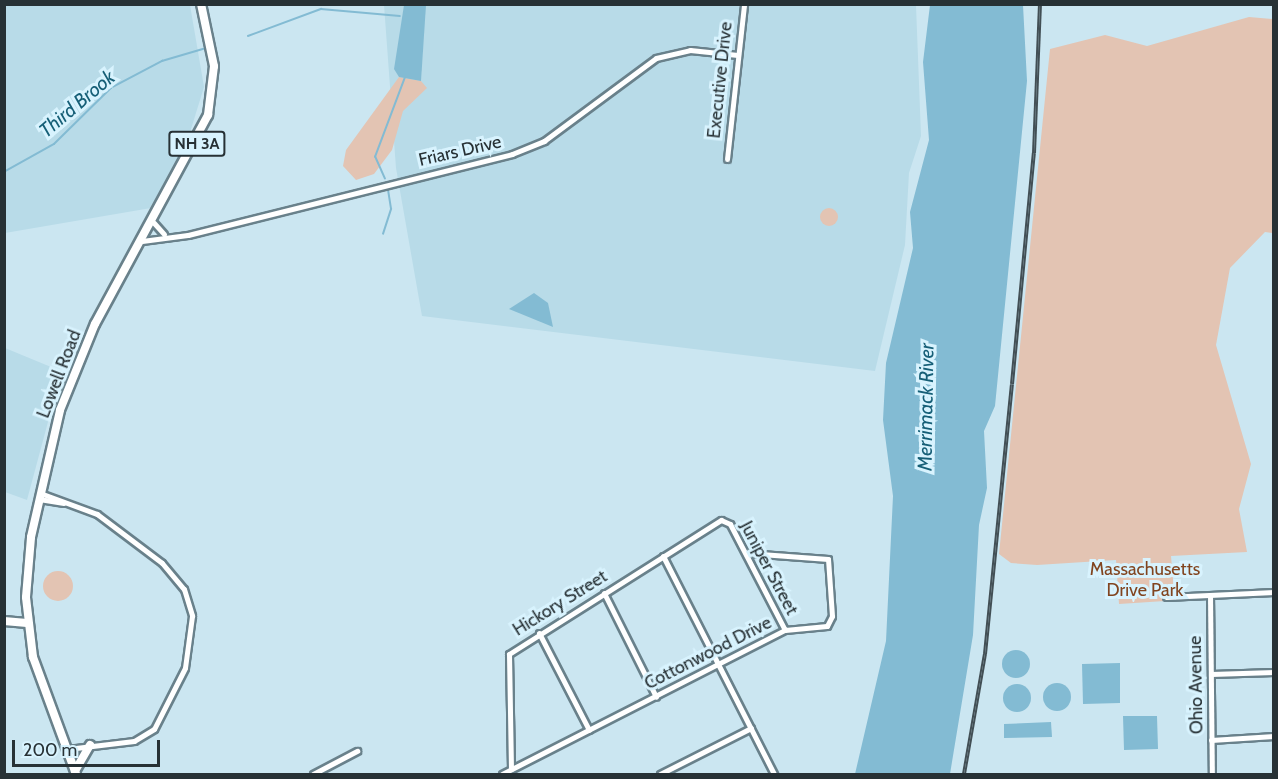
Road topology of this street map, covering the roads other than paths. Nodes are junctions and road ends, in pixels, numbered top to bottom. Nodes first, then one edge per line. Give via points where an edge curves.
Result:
1 (201, 4) edge
2 (744, 4) edge
3 (738, 55) junction
4 (727, 159) dead end
5 (154, 223) junction
6 (165, 234) junction
7 (142, 240) junction
8 (40, 496) junction
9 (726, 521) joint
10 (747, 553) junction
11 (663, 556) junction
12 (1274, 592) edge
13 (604, 593) junction
14 (1210, 595) junction
15 (1166, 597) dead end
16 (4, 621) edge
17 (27, 623) junction
18 (785, 630) junction
19 (539, 633) junction
20 (718, 664) junction
21 (1274, 672) edge
22 (1211, 674) junction
23 (656, 697) junction
24 (751, 728) junction
25 (589, 730) junction
26 (1274, 736) edge
27 (1211, 740) junction
28 (90, 745) junction
29 (67, 748) junction
30 (357, 751) dead end
31 (511, 769) junction
32 (76, 773) edge
33 (313, 774) edge
34 (502, 774) edge
35 (660, 774) edge
36 (774, 774) edge
37 (1212, 774) edge

1 - 5 main road, Lowell Road / NH 3A via 214,57 211,106
2 - 3 street, Executive Drive
3 - 4 street, Executive Drive
3 - 6 street, Friars Drive via 690,50 656,58 544,141 519,152 188,235
5 - 6 street
5 - 7 main road, Lowell Road / NH 3A
6 - 7 street, Friars Drive
7 - 8 main road, Lowell Road / NH 3A via 105,304 63,402
8 - 17 main road, Lowell Road / NH 3A via 28,561
8 - 28 street via 102,517 162,562 184,589 192,616 189,657 158,725 139,739
9 - 10 street, Juniper Street
9 - 11 street, Hickory Street
10 - 18 street, Juniper Street
10 - 18 street, Cottonwood Drive via 818,555 831,564 831,622 822,628
11 - 13 street, Hickory Street
11 - 20 street
12 - 14 street
13 - 19 street, Hickory Street
13 - 23 street
14 - 15 street
14 - 22 street, Ohio Avenue
16 - 17 street
17 - 29 main road, Lowell Road / NH 3A via 38,678
18 - 20 street, Cottonwood Drive
19 - 25 street
19 - 31 street, Hickory Street via 507,659
20 - 23 street, Cottonwood Drive
20 - 24 street
21 - 22 street
22 - 27 street, Ohio Avenue
23 - 25 street, Cottonwood Drive
24 - 35 street
24 - 36 street
25 - 31 street, Cottonwood Drive
26 - 27 street
27 - 37 street, Ohio Avenue
28 - 29 street
28 - 32 main road
29 - 32 main road, Lowell Road / NH 3A
30 - 33 street
31 - 34 street, Cottonwood Drive

